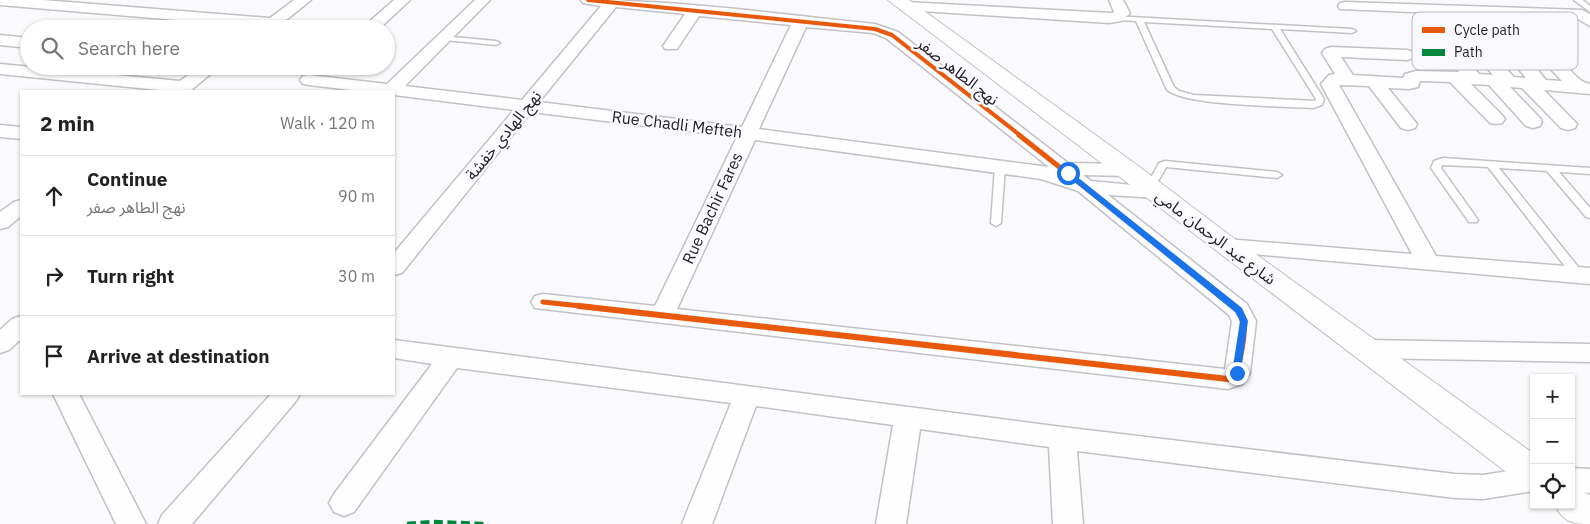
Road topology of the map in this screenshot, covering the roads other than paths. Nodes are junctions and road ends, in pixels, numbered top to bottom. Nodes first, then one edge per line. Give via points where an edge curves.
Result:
1 (304, 0) edge
2 (403, 0) edge
3 (483, 0) edge
4 (588, 0) edge
5 (1116, 0) edge
6 (1562, 0) edge
7 (1578, 0) edge
8 (0, 1) edge
9 (612, 2) junction
10 (650, 3) edge
11 (901, 3) edge
12 (935, 3) edge
13 (1382, 4) edge
14 (1345, 6) dead end
15 (695, 10) junction
16 (1531, 12) edge
17 (1587, 15) edge
18 (1116, 18) junction
19 (1139, 19) junction
20 (204, 20) edge
21 (276, 20) edge
22 (380, 20) edge
23 (800, 20) junction
24 (1275, 27) junction
25 (1352, 31) dead end
26 (444, 38) junction
27 (0, 40) edge
28 (20, 42) edge
29 (496, 43) dead end
30 (671, 46) dead end
31 (1407, 55) dead end
32 (0, 69) edge
33 (1461, 70) edge
34 (1494, 70) edge
35 (1525, 70) edge
36 (1561, 70) edge
37 (20, 71) edge
38 (54, 75) edge
39 (200, 75) edge
40 (315, 75) edge
41 (1464, 77) junction
42 (1348, 80) junction
43 (1374, 81) junction
44 (1501, 81) junction
45 (1533, 84) junction
46 (303, 85) edge
47 (181, 89) edge
48 (1585, 89) edge
49 (376, 90) edge
50 (392, 90) edge
51 (395, 91) edge
52 (527, 106) junction
53 (1496, 119) dead end
54 (1533, 122) dead end
55 (1408, 124) dead end
56 (1568, 124) dead end
57 (0, 131) edge
58 (20, 133) edge
59 (747, 133) junction
60 (1491, 164) junction
61 (1000, 167) junction
62 (1550, 168) junction
63 (1054, 171) junction
64 (1590, 171) edge
65 (1276, 175) dead end
66 (1144, 182) junction
67 (1086, 187) junction
68 (16, 206) edge
69 (1590, 215) edge
70 (1473, 220) dead end
71 (0, 222) edge
72 (996, 223) dead end
73 (1226, 246) junction
74 (397, 259) edge
75 (1428, 262) junction
76 (1584, 275) edge
77 (543, 302) dead end
78 (664, 314) junction
79 (20, 326) edge
80 (0, 344) edge
81 (395, 349) edge
82 (1365, 349) junction
83 (1590, 353) edge
84 (451, 358) junction
85 (66, 395) edge
86 (287, 395) edge
87 (747, 395) junction
88 (908, 416) junction
89 (1062, 438) junction
90 (1530, 471) edge
91 (1530, 480) edge
92 (1575, 480) edge
93 (1590, 481) edge
94 (344, 503) dead end
95 (1575, 505) edge
96 (1590, 516) edge
97 (131, 524) edge
98 (173, 524) edge
99 (697, 524) edge
100 (891, 524) edge
101 (1068, 524) edge

1 - 21 street
2 - 22 street
3 - 26 street
4 - 9 street, نهج الطاهر صفر
5 - 18 street via 1122,13
6 - 17 street
7 - 17 lane
8 - 20 street
9 - 10 street, نهج الطاهر صفر
9 - 52 street, نهج الهادي خفشة
10 - 15 street, نهج الطاهر صفر
11 - 12 street
11 - 66 street, شارع عبد الرحمان مامي
12 - 18 street
13 - 14 street
13 - 16 street
15 - 23 street, نهج الطاهر صفر
15 - 30 street
18 - 19 lane
19 - 24 lane
19 - 24 lane via 1170,88 1176,94 1194,98 1319,103 1320,99
23 - 59 street, Rue Bachir Fares
23 - 63 street, نهج الطاهر صفر via 875,29 892,35
24 - 25 lane
26 - 29 lane
26 - 50 street
27 - 28 street
31 - 42 street via 1331,52
32 - 37 street
33 - 41 street
34 - 44 street
35 - 45 street
36 - 48 street
38 - 47 street
39 - 47 street
40 - 46 street
41 - 43 street via 1416,76 1409,84
41 - 44 street
41 - 53 street
42 - 43 street
42 - 75 street via 1335,79 1330,84
43 - 55 street
44 - 45 street
44 - 54 street
45 - 48 street
45 - 56 street
46 - 49 street, Rue Chadli Mefteh
51 - 52 street, Rue Chadli Mefteh
52 - 59 street, Rue Chadli Mefteh
52 - 74 street, نهج الهادي خفشة
57 - 58 street
59 - 61 street, Rue Chadli Mefteh
59 - 78 street, Rue Bachir Fares
60 - 62 lane
60 - 70 lane via 1437,163 1436,168
60 - 76 lane
61 - 63 street, Rue Chadli Mefteh
61 - 72 lane
62 - 64 lane
62 - 69 lane
63 - 66 street
63 - 67 street
65 - 66 lane via 1165,164 1156,178
66 - 67 street
66 - 73 street, شارع عبد الرحمان مامي
67 - 78 street via 1234,305 1243,316 1237,373 1228,378
68 - 71 street
73 - 75 street
73 - 82 street, شارع عبد الرحمان مامي
75 - 76 street
77 - 78 street
79 - 80 street
81 - 84 street
82 - 83 street
82 - 90 street, شارع عبد الرحمان مامي
84 - 87 street
84 - 94 street
85 - 97 street
86 - 98 street
87 - 88 street
87 - 99 street
88 - 89 street
88 - 100 street
89 - 91 street via 1455,486 1483,487
89 - 101 street
92 - 93 street
95 - 96 street

